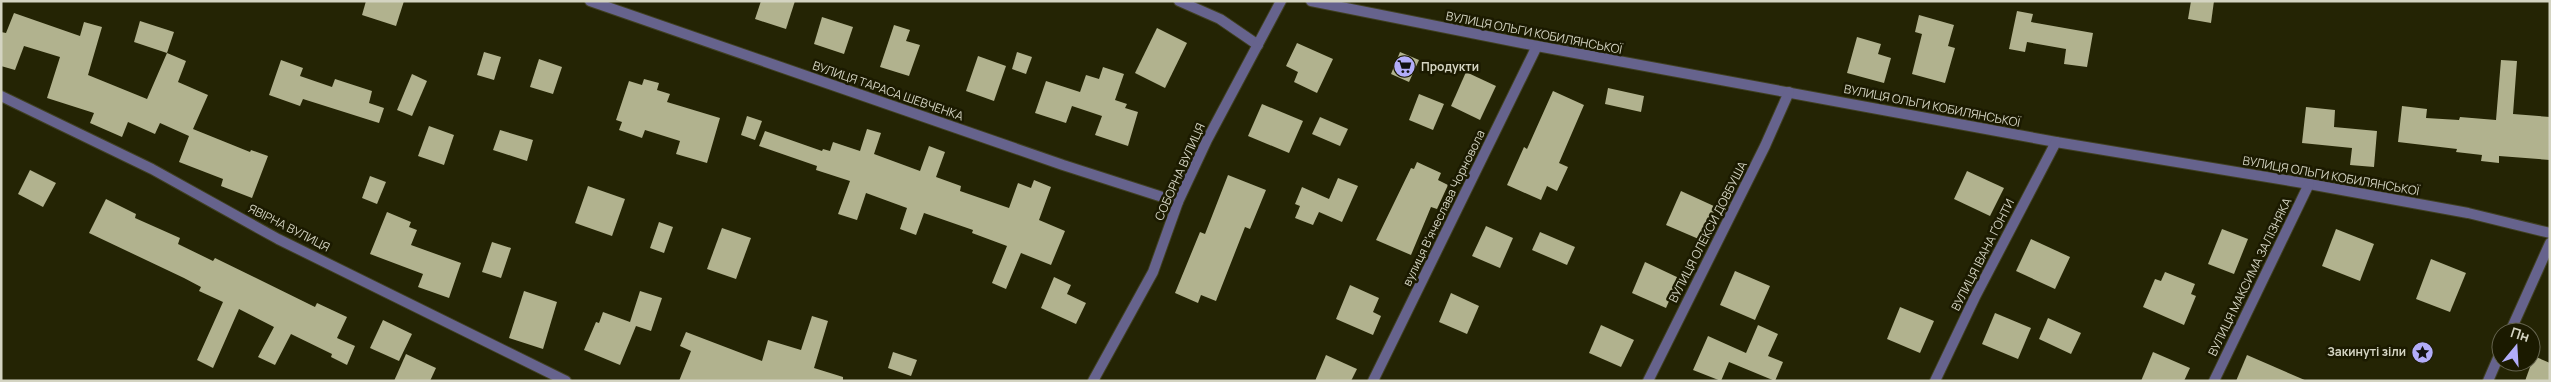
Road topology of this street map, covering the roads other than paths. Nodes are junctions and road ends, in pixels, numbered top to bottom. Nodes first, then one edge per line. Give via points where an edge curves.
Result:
1 (590, 1) edge
2 (1179, 1) edge
3 (1281, 1) edge
4 (1311, 1) edge
5 (1258, 45) junction
6 (1537, 46) junction
7 (1788, 92) junction
8 (1, 96) edge
9 (2056, 142) junction
10 (2309, 184) junction
11 (1178, 202) junction
12 (2550, 233) edge
13 (2550, 243) edge
14 (2514, 322) edge
15 (566, 381) edge
16 (1093, 381) edge
17 (1373, 381) edge
18 (1648, 381) edge
19 (1935, 381) edge
20 (2214, 381) edge

1 - 11 street, ВУЛИЦЯ ТАРАСА ШЕВЧЕНКА
2 - 5 street via 1220,19
3 - 5 street, СОБОРНА ВУЛИЦЯ
4 - 6 street, ВУЛИЦЯ ОЛЬГИ КОБИЛЯНСЬКОЇ
5 - 11 street, СОБОРНА ВУЛИЦЯ
6 - 7 street, ВУЛИЦЯ ОЛЬГИ КОБИЛЯНСЬКОЇ
6 - 17 street, вулиця Вʼячеслава Чорновола
7 - 9 street, ВУЛИЦЯ ОЛЬГИ КОБИЛЯНСЬКОЇ
7 - 18 street, ВУЛИЦЯ ОЛЕКСИ ДОВБУША via 1765,146
8 - 15 street, ЯВІРНА ВУЛИЦЯ via 152,169 278,239
9 - 10 street, ВУЛИЦЯ ОЛЬГИ КОБИЛЯНСЬКОЇ
9 - 19 street, ВУЛИЦЯ ІВАНА ҐОНТИ
10 - 12 street, ВУЛИЦЯ ОЛЬГИ КОБИЛЯНСЬКОЇ via 2468,213
10 - 20 street, ВУЛИЦЯ МАКСИМА ЗАЛІЗНЯКА
11 - 16 street, СОБОРНА ВУЛИЦЯ via 1154,272
13 - 14 street

